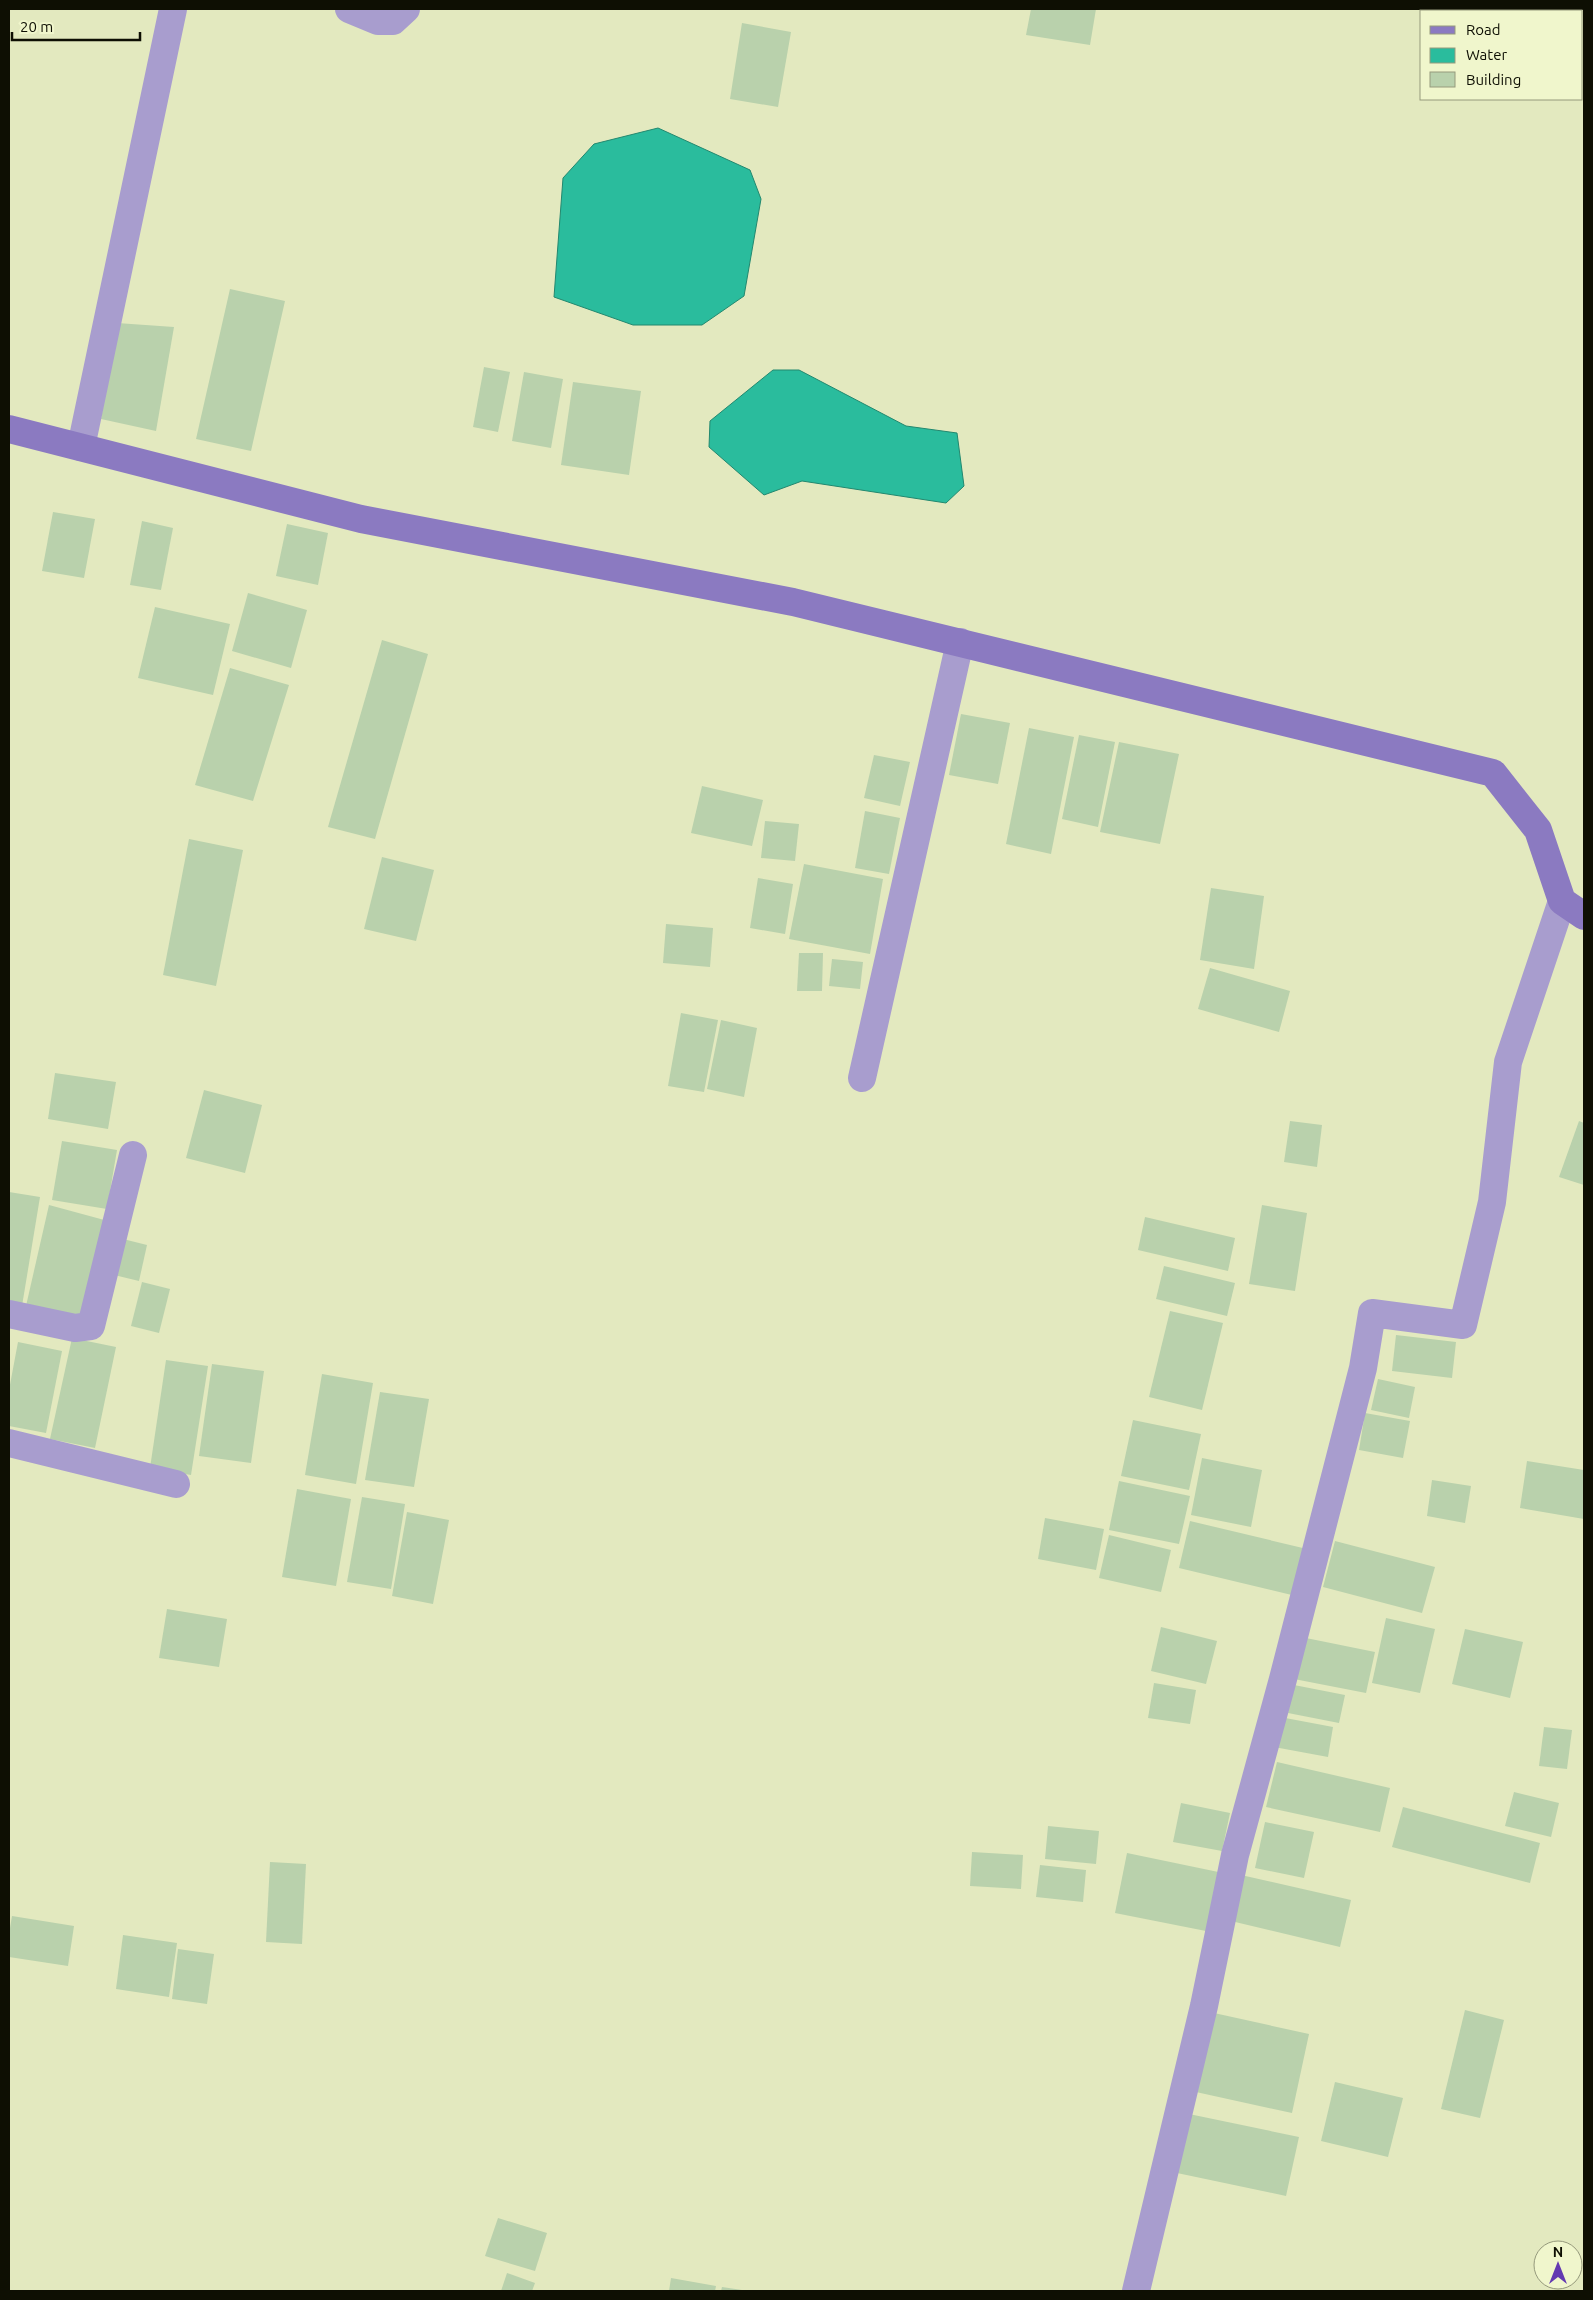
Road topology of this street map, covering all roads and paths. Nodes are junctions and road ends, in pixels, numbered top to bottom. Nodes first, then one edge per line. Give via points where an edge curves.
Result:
1 (173, 9) edge
2 (349, 9) edge
3 (406, 9) edge
4 (9, 429) edge
5 (81, 447) junction
6 (960, 642) junction
7 (1573, 909) edge
8 (862, 1078) dead end
9 (133, 1155) dead end
10 (9, 1314) edge
11 (9, 1443) edge
12 (176, 1484) dead end
13 (1136, 2291) edge

1 - 5 street
2 - 3 street via 378,21 393,21
4 - 5 street
5 - 6 street via 361,519 793,602
6 - 7 street via 1493,773 1538,830
6 - 8 street
7 - 13 street via 1508,1062 1492,1202 1463,1325 1372,1313 1364,1368 1235,1855 1204,2006
9 - 10 street via 91,1326 75,1328
11 - 12 street

